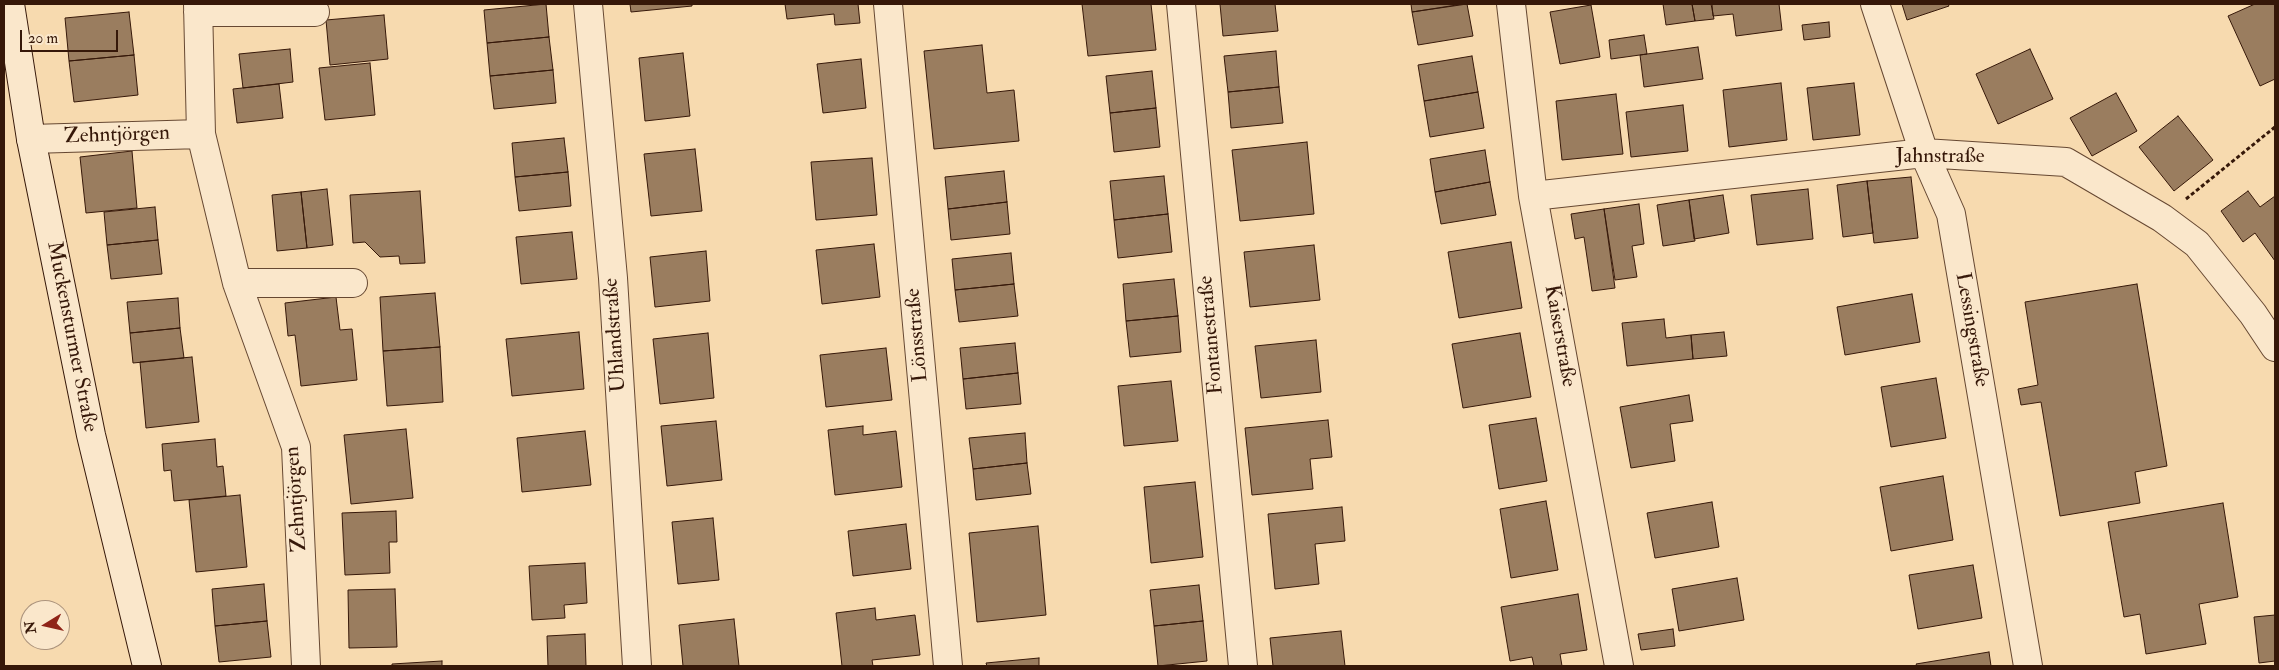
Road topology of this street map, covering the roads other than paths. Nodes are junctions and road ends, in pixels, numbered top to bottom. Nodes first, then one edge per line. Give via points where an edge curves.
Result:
1 (10, 4) edge
2 (588, 4) edge
3 (888, 4) edge
4 (1181, 4) edge
5 (1511, 4) edge
6 (1875, 4) edge
7 (198, 8) edge
8 (316, 12) dead end
9 (201, 134) junction
10 (31, 139) junction
11 (1924, 152) junction
12 (1533, 196) junction
13 (237, 283) junction
14 (353, 283) dead end
15 (2275, 346) edge
16 (147, 666) edge
17 (306, 666) edge
18 (637, 666) edge
19 (948, 666) edge
20 (1243, 666) edge
21 (1619, 666) edge
22 (2028, 666) edge

1 - 10 street, Muckensturmer Straße
2 - 18 street, Uhlandstraße via 613,278
3 - 19 street, Lönsstraße
4 - 20 street, Fontanestraße
5 - 12 street, Kaiserstraße
6 - 11 street, Lessingstraße
7 - 8 street
7 - 9 street
9 - 10 street, Zehntjörgen
9 - 13 street, Zehntjörgen
10 - 16 street, Muckensturmer Straße via 90,435
11 - 12 street, Jahnstraße
11 - 15 street, Jahnstraße via 2066,162 2162,218 2197,244
11 - 22 street, Lessingstraße via 1951,214
12 - 21 street, Kaiserstraße
13 - 14 street
13 - 17 street, Zehntjörgen via 296,446

